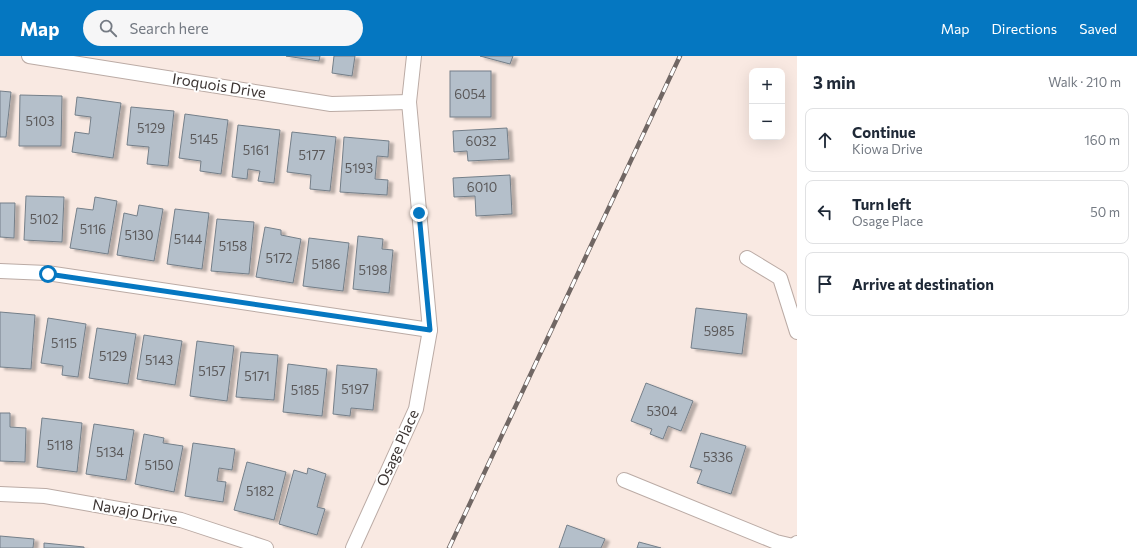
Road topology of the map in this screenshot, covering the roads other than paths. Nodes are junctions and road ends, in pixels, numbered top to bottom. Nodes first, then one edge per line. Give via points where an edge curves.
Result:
1 (29, 56) edge
2 (414, 56) edge
3 (409, 102) junction
4 (747, 258) dead end
5 (0, 271) edge
6 (430, 330) junction
7 (797, 332) edge
8 (624, 480) dead end
9 (0, 494) edge
10 (797, 543) edge
11 (266, 548) edge
12 (353, 548) edge

1 - 3 street, Iroquois Drive via 331,104
2 - 3 street, Osage Place
3 - 6 street, Osage Place
4 - 7 street via 780,278
5 - 6 street via 48,274
6 - 12 street, Osage Place via 416,409
8 - 10 street via 776,542 793,546
9 - 11 street, Navajo Drive via 45,496 181,520

